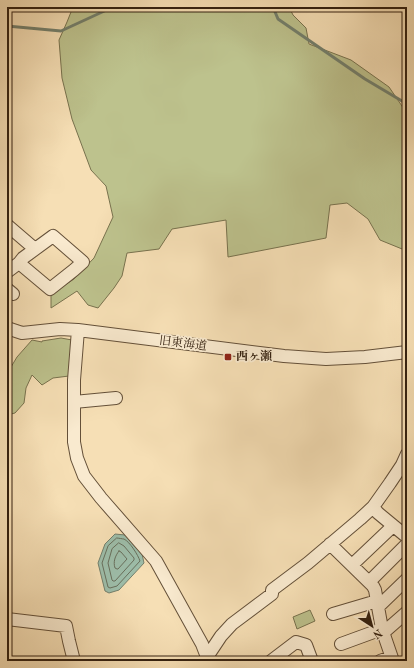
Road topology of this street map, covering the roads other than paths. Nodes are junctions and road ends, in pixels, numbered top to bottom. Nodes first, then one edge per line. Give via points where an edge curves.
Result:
1 (7, 225) edge
2 (35, 249) junction
3 (19, 263) junction
4 (7, 272) edge
5 (7, 328) edge
6 (78, 330) junction
7 (407, 352) edge
8 (116, 398) dead end
9 (74, 402) junction
10 (407, 454) edge
11 (373, 507) junction
12 (393, 526) junction
13 (407, 537) edge
14 (330, 544) junction
15 (407, 544) edge
16 (352, 565) junction
17 (407, 579) edge
18 (369, 582) junction
19 (377, 604) junction
20 (407, 612) edge
21 (333, 614) dead end
22 (7, 619) edge
23 (383, 631) junction
24 (341, 644) dead end
25 (207, 659) edge
26 (388, 660) edge
27 (74, 661) edge
28 (271, 661) edge
29 (312, 661) edge

1 - 2 street
2 - 3 street
2 - 3 street via 53,236 83,262 50,289
3 - 4 street
5 - 6 street, 旧東海道 via 22,333
6 - 7 street, 旧東海道 via 326,359
6 - 9 street
8 - 9 street
9 - 25 street via 74,442 84,476 156,561 202,644
10 - 11 street
11 - 12 street
11 - 14 street
12 - 13 street
12 - 16 street
14 - 16 street
14 - 25 street via 272,590 272,594 232,624
15 - 18 street
16 - 18 street
17 - 19 street
18 - 19 street via 375,590
19 - 21 street
19 - 23 street
20 - 23 street
22 - 27 street via 66,626
23 - 24 street
23 - 26 street
28 - 29 street via 296,642 306,645

